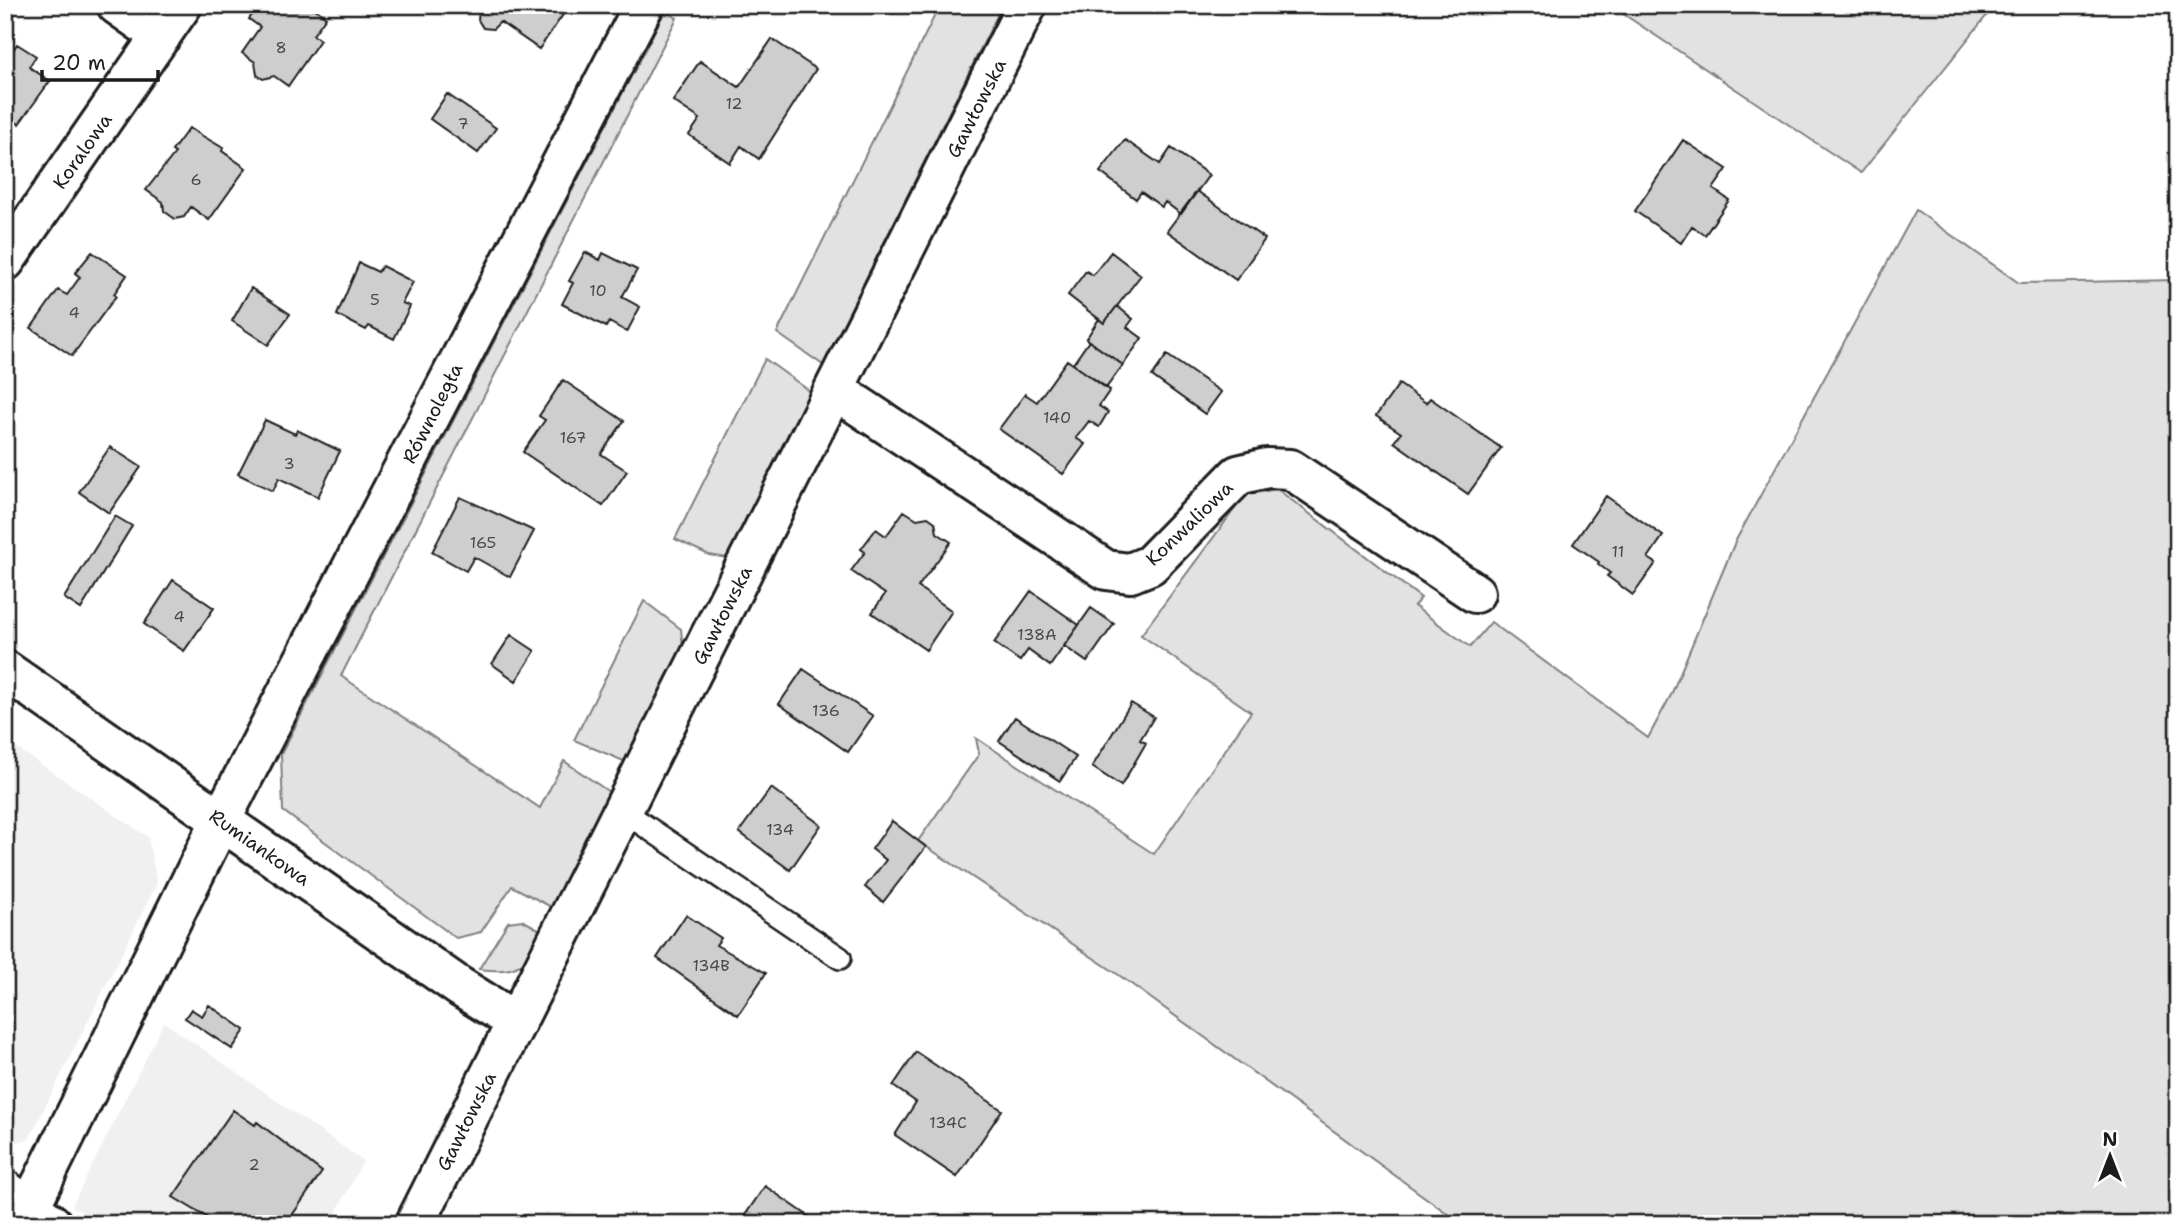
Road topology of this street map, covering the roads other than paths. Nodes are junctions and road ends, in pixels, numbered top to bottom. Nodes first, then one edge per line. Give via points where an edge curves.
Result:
1 (117, 5) edge
2 (644, 5) edge
3 (1027, 5) edge
4 (171, 20) edge
5 (5, 261) edge
6 (835, 390) junction
7 (1475, 593) dead end
8 (5, 670) edge
9 (623, 811) junction
10 (221, 820) junction
11 (839, 958) dead end
12 (516, 1022) junction
13 (29, 1207) edge
14 (415, 1224) edge

1 - 4 street
2 - 10 street, Równoległa
3 - 6 street, Gawłowska
4 - 5 street, Koralowa
6 - 7 street, Konwaliowa via 1106,570 1130,573 1150,565 1238,475 1267,468 1290,469
6 - 9 street, Gawłowska
8 - 10 street, Rumiankowa
9 - 11 lane
9 - 12 street, Gawłowska
10 - 12 street, Rumiankowa
10 - 13 street, Równoległa
12 - 14 street, Gawłowska

